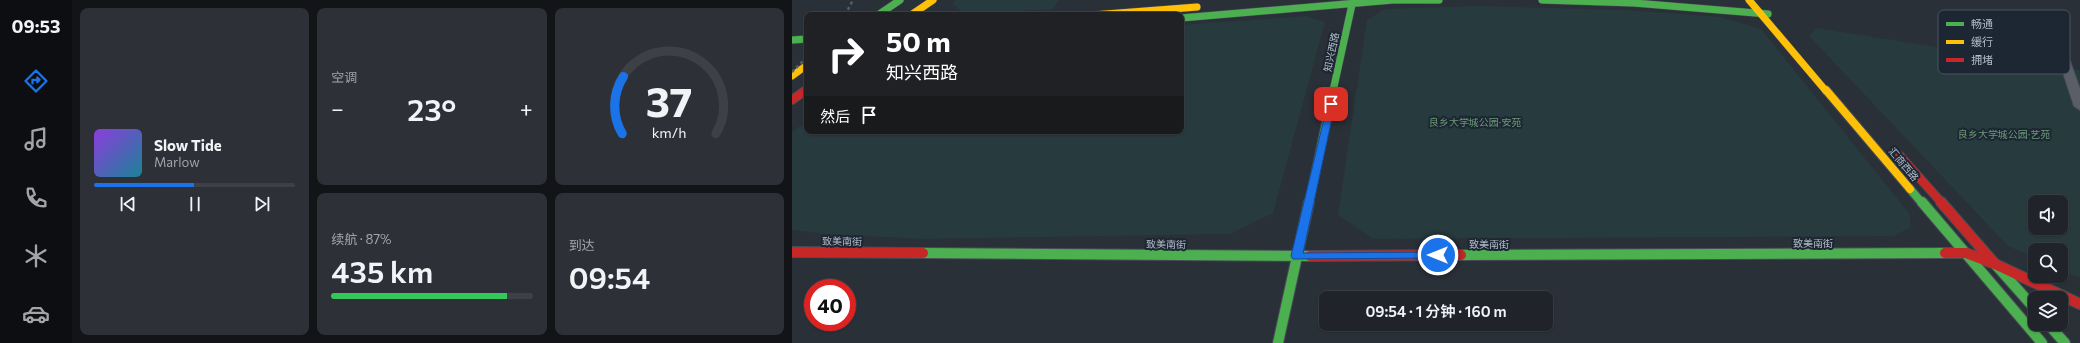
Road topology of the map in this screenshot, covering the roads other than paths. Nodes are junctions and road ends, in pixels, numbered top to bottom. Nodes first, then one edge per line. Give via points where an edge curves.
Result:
1 (900, 0) edge
2 (933, 0) edge
3 (1308, 0) edge
4 (1440, 0) edge
5 (1542, 0) edge
6 (1682, 0) edge
7 (1352, 2) edge
8 (1752, 3) edge
9 (882, 12) edge
10 (915, 12) edge
11 (1136, 12) edge
12 (1762, 14) junction
13 (1184, 18) edge
14 (804, 39) edge
15 (792, 40) edge
16 (804, 47) edge
17 (792, 48) edge
18 (804, 67) edge
19 (2069, 74) edge
20 (792, 76) edge
21 (804, 91) edge
22 (792, 100) edge
23 (2080, 106) edge
24 (1896, 152) dead end
25 (792, 252) edge
26 (1966, 253) junction
27 (1297, 256) junction
28 (1995, 264) junction
29 (2028, 301) edge
30 (2080, 304) edge
31 (2054, 331) edge
32 (1278, 343) edge
33 (2042, 343) edge
34 (2065, 343) edge

1 - 9 street
2 - 10 street
3 - 11 street
4 - 7 street
5 - 12 street via 1634,3
6 - 8 street
7 - 13 street
7 - 27 street, 知兴西路
8 - 12 street, 汇商西路
8 - 12 street via 1771,10
12 - 26 street, 汇商西路
14 - 15 street
16 - 17 street
18 - 20 street
19 - 23 street
21 - 22 street
24 - 28 street, 汇商西路
25 - 27 street, 致美南街
26 - 27 street, 致美南街
26 - 28 street, 致美南街
26 - 33 street, 汇商西路
27 - 32 street, 知兴西路
28 - 29 street, 汇商西路
28 - 30 street, 致美南街
31 - 34 street

